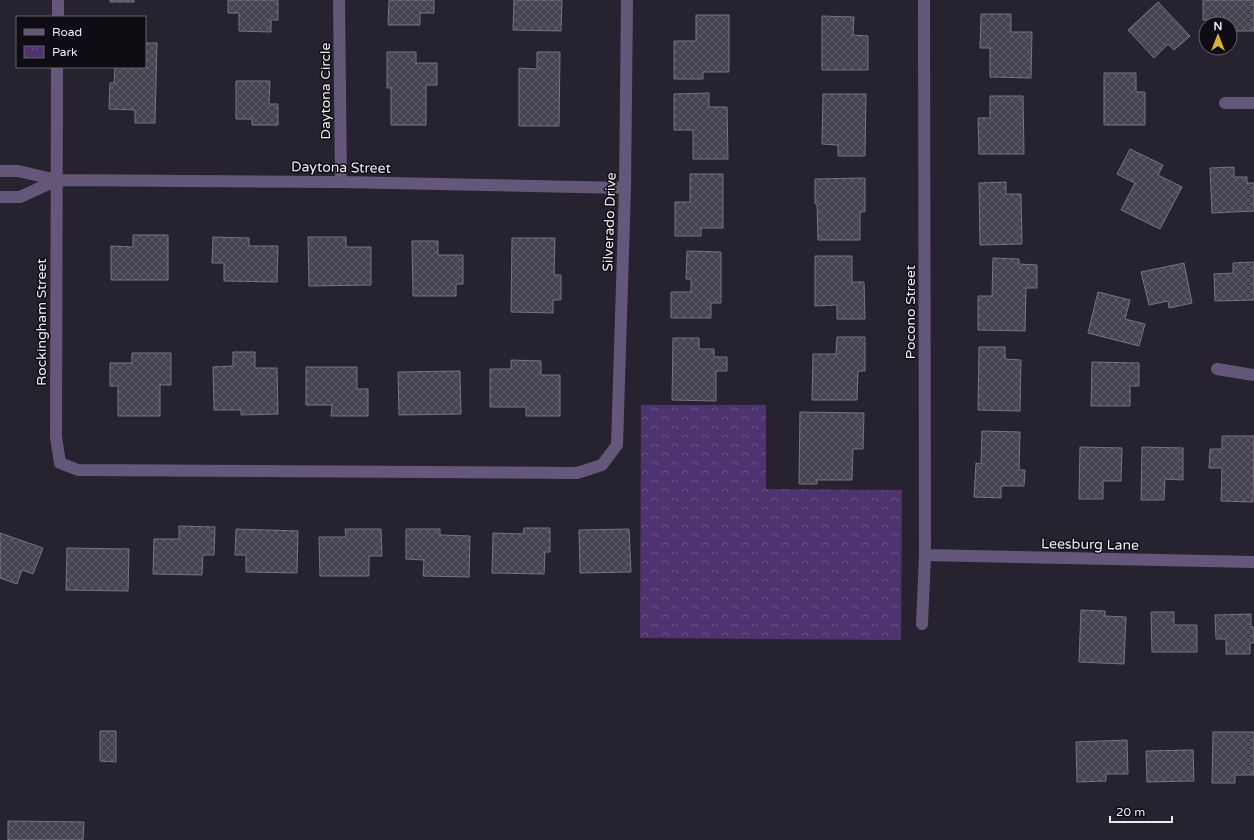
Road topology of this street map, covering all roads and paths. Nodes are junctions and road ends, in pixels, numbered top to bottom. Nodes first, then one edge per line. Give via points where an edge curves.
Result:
1 (58, 0) edge
2 (339, 0) edge
3 (627, 0) edge
4 (924, 0) edge
5 (58, 16) edge
6 (57, 68) edge
7 (1225, 103) dead end
8 (1254, 103) edge
9 (0, 171) edge
10 (57, 180) junction
11 (341, 182) junction
12 (625, 188) junction
13 (0, 197) edge
14 (1217, 369) dead end
15 (1254, 375) edge
16 (602, 466) joint
17 (925, 556) junction
18 (1254, 562) edge
19 (922, 624) dead end

1 - 5 street
2 - 11 street, Daytona Circle
3 - 12 street, Silverado Drive
4 - 17 street, Pocono Street
6 - 10 street, Rockingham Street
7 - 8 street
9 - 10 street, Daytona Street via 18,171
10 - 11 street, Daytona Street
10 - 13 street, Daytona Street via 20,197
10 - 16 street, Rockingham Street via 56,437 60,463 78,470 570,473
11 - 12 street, Daytona Street
12 - 16 street, Silverado Drive via 617,445
14 - 15 street
17 - 18 street, Leesburg Lane
17 - 19 street, Pocono Street

